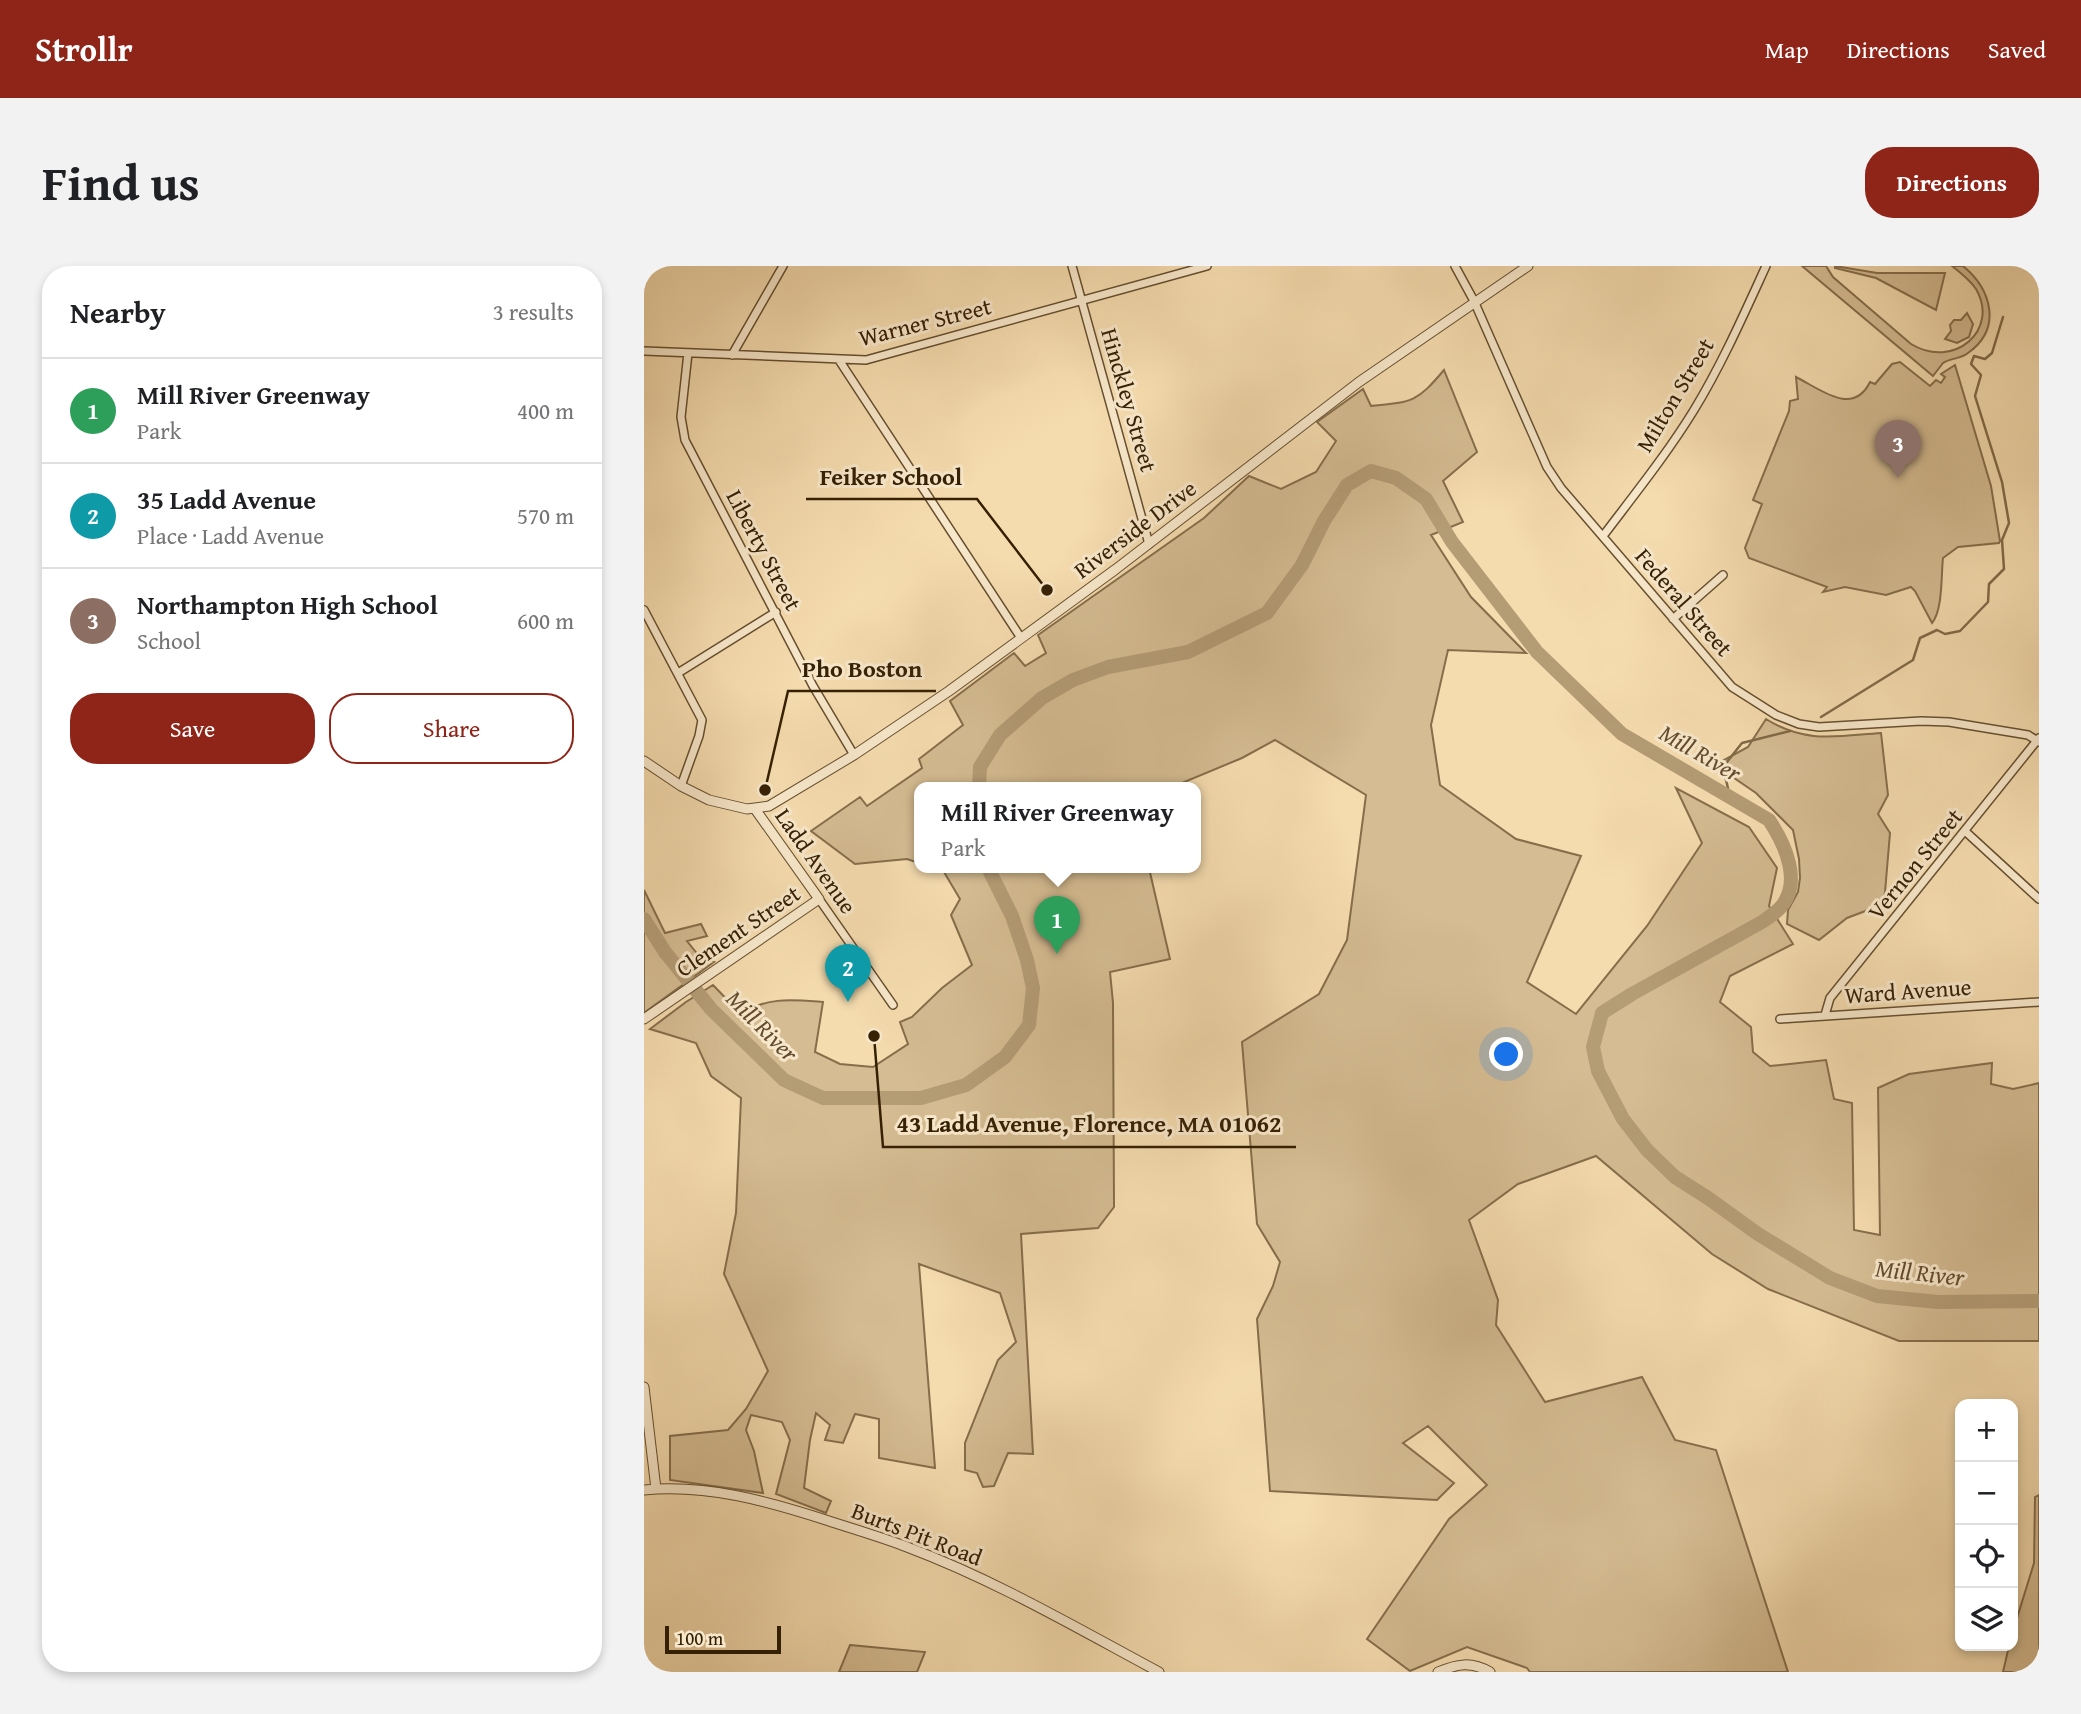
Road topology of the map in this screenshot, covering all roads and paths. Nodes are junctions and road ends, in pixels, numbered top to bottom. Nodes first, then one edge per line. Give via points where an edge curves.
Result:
1 (783, 266) edge
2 (1072, 266) edge
3 (1207, 266) edge
4 (1455, 266) edge
5 (1528, 266) edge
6 (1763, 267) edge
7 (1081, 300) junction
8 (1474, 301) junction
9 (644, 351) edge
10 (688, 353) junction
11 (732, 355) junction
12 (839, 360) junction
13 (1603, 536) junction
14 (1149, 544) junction
15 (1723, 575) dead end
16 (644, 610) edge
17 (776, 612) junction
18 (1673, 619) junction
19 (1021, 638) junction
20 (678, 673) junction
21 (2038, 740) edge
22 (854, 755) junction
23 (644, 761) edge
24 (681, 786) junction
25 (755, 809) junction
26 (1966, 832) junction
27 (819, 899) junction
28 (2039, 899) edge
29 (2039, 1002) edge
30 (893, 1004) dead end
31 (1825, 1016) junction
32 (644, 1019) edge
33 (1780, 1019) dead end
34 (644, 1387) edge
35 (656, 1489) junction
36 (644, 1490) edge
37 (1159, 1672) edge
38 (1438, 1672) edge
39 (1490, 1672) edge

1 - 11 street
2 - 7 street, Hinckley Street
3 - 7 street, Warner Street
4 - 8 street, Federal Street
5 - 8 street, Riverside Drive
6 - 13 street, Milton Street via 1695,408
7 - 12 street, Warner Street via 878,357
7 - 14 street, Hinckley Street
8 - 13 street, Federal Street via 1542,459
8 - 14 street, Riverside Drive via 1338,397
9 - 10 street, Warner Street
10 - 11 street, Warner Street
10 - 17 street, Liberty Street via 681,417 685,440
11 - 12 street, Warner Street
12 - 19 street
13 - 18 street, Federal Street
14 - 19 street, Riverside Drive
15 - 18 street
16 - 20 street
17 - 20 street
17 - 22 street, Liberty Street
18 - 21 street, Federal Street via 1732,687 1788,720 1831,727 1949,722
19 - 22 street, Riverside Drive
20 - 24 street via 702,720
21 - 26 street, Vernon Street
22 - 25 street, Riverside Drive via 769,806
23 - 24 street
24 - 25 street via 720,803
25 - 27 street, Ladd Avenue
26 - 28 street
26 - 31 street, Vernon Street via 1830,998
27 - 30 street, Ladd Avenue
27 - 32 street, Clement Street
29 - 31 street, Ward Avenue
31 - 33 street, Ward Avenue
34 - 35 street
35 - 36 street, Burts Pit Road
35 - 37 street, Burts Pit Road via 706,1490 767,1502 907,1547 1023,1600
38 - 39 street via 1464,1664

